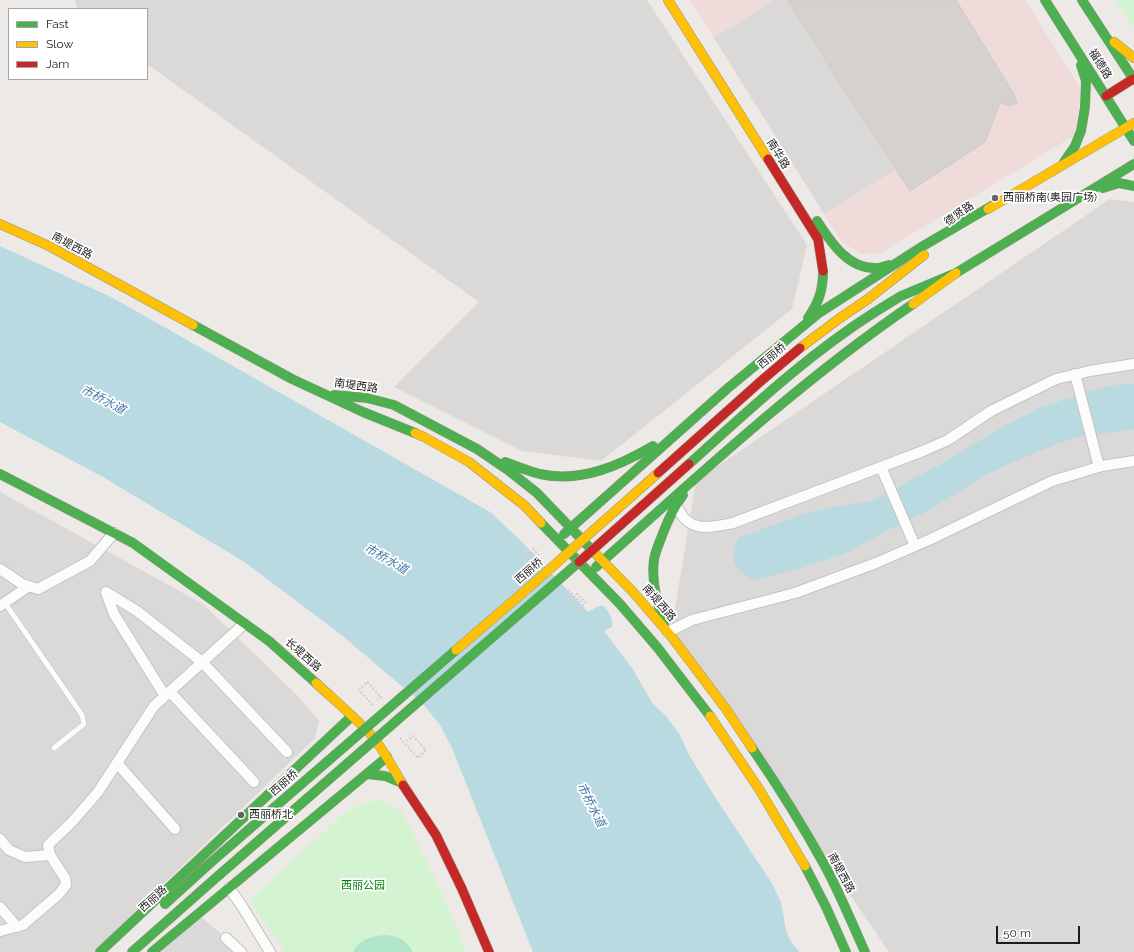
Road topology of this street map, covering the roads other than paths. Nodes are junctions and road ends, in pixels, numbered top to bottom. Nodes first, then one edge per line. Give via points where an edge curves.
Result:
1 (668, 0) edge
2 (1045, 0) edge
3 (1082, 0) edge
4 (1102, 31) junction
5 (1077, 50) junction
6 (1134, 58) edge
7 (1134, 80) edge
8 (1106, 96) junction
9 (1130, 125) edge
10 (1134, 141) edge
11 (1134, 164) edge
12 (1061, 166) junction
13 (1134, 186) edge
14 (1085, 194) junction
15 (995, 204) junction
16 (813, 214) dead end
17 (0, 224) edge
18 (901, 260) junction
19 (956, 273) junction
20 (868, 299) joint
21 (800, 328) junction
22 (1134, 364) edge
23 (1075, 374) junction
24 (322, 394) junction
25 (683, 428) junction
26 (479, 451) junction
27 (1134, 461) edge
28 (881, 467) junction
29 (1099, 467) junction
30 (0, 475) edge
31 (695, 478) junction
32 (676, 506) junction
33 (571, 528) junction
34 (114, 533) junction
35 (558, 540) junction
36 (915, 546) junction
37 (602, 560) junction
38 (0, 569) edge
39 (590, 572) junction
40 (29, 586) junction
41 (2, 604) edge
42 (244, 624) junction
43 (668, 632) junction
44 (202, 662) junction
45 (168, 694) junction
46 (352, 716) junction
47 (54, 748) dead end
48 (287, 752) dead end
49 (387, 756) junction
50 (117, 763) junction
51 (367, 774) junction
52 (254, 782) dead end
53 (402, 783) junction
54 (175, 829) dead end
55 (0, 839) edge
56 (50, 855) junction
57 (209, 864) joint
58 (229, 888) junction
59 (0, 907) edge
60 (158, 911) dead end
61 (141, 926) dead end
62 (17, 927) junction
63 (0, 931) edge
64 (226, 938) dead end
65 (100, 952) edge
66 (112, 952) edge
67 (132, 952) edge
68 (152, 952) edge
69 (240, 952) edge
70 (270, 952) edge
71 (489, 952) edge
72 (846, 952) edge
73 (865, 952) edge

1 - 21 main road, 南华路 via 818,239 822,286 814,309
2 - 5 main road, 福德路
3 - 4 main road, 福德路
4 - 6 main road
4 - 7 main road, 福德路
5 - 8 main road, 福德路
5 - 12 main road via 1086,81 1085,107 1081,132
7 - 8 main road
8 - 9 main road, 福德路
9 - 10 main road, 福德路
9 - 12 main road, 德贤路
11 - 14 main road
12 - 15 main road, 德贤路
13 - 14 main road via 1119,182
14 - 19 main road
15 - 18 main road
15 - 20 main road, 德贤路 via 937,244
16 - 18 main road via 834,246 864,267 874,269
17 - 24 main road, 南堤西路 via 49,246
18 - 21 main road
19 - 31 main road via 810,380
19 - 67 main road, bridge via 901,296 840,335 785,378 543,594
20 - 57 main road, 西丽桥, bridge via 797,349 528,588
21 - 25 main road
22 - 23 street
23 - 28 street via 1056,379 1014,398 948,440
23 - 29 street
24 - 26 main road, 南堤西路 via 367,398 394,406
24 - 35 main road, 南堤西路 via 424,437 469,462 525,506
25 - 26 main road via 615,467 574,476 546,476
25 - 33 main road
26 - 33 main road, 南堤西路 via 537,493
27 - 29 street
28 - 32 street via 733,522 714,526 693,525 684,519
28 - 36 street
29 - 36 street via 1052,480
30 - 34 main road, 长堤西路
31 - 32 main road
31 - 37 main road
32 - 43 main road via 658,546 654,562 657,600
33 - 35 main road
33 - 37 main road, 南堤西路
34 - 40 street via 90,560 38,589
34 - 42 main road, 长堤西路 via 133,543
35 - 39 main road, 南堤西路
36 - 43 street via 795,593 692,620
37 - 39 main road
37 - 43 main road, 南堤西路
38 - 40 street
39 - 72 main road, 南堤西路 via 688,686 759,789 810,875
40 - 41 street
41 - 47 lane via 82,715 84,724
42 - 44 street
42 - 46 main road, 长堤西路 via 269,641
43 - 73 main road, 南堤西路 via 726,709 773,779 828,872
44 - 45 street
44 - 45 street via 137,611 106,592 114,614
44 - 48 street
45 - 50 street via 154,706
45 - 52 street
46 - 49 main road, 长堤西路
46 - 65 main road
49 - 51 main road
49 - 53 main road, 长堤西路
50 - 54 street
50 - 56 street via 98,792 48,845
51 - 53 main road via 386,775
51 - 58 main road
53 - 71 main road, 长堤西路 via 436,835
55 - 56 street via 9,850 25,857
56 - 62 street via 66,878 66,885 60,894
57 - 60 main road, 西丽路
58 - 68 main road
58 - 70 street
59 - 62 street
61 - 66 main road, 西丽路
62 - 63 street
64 - 69 street

